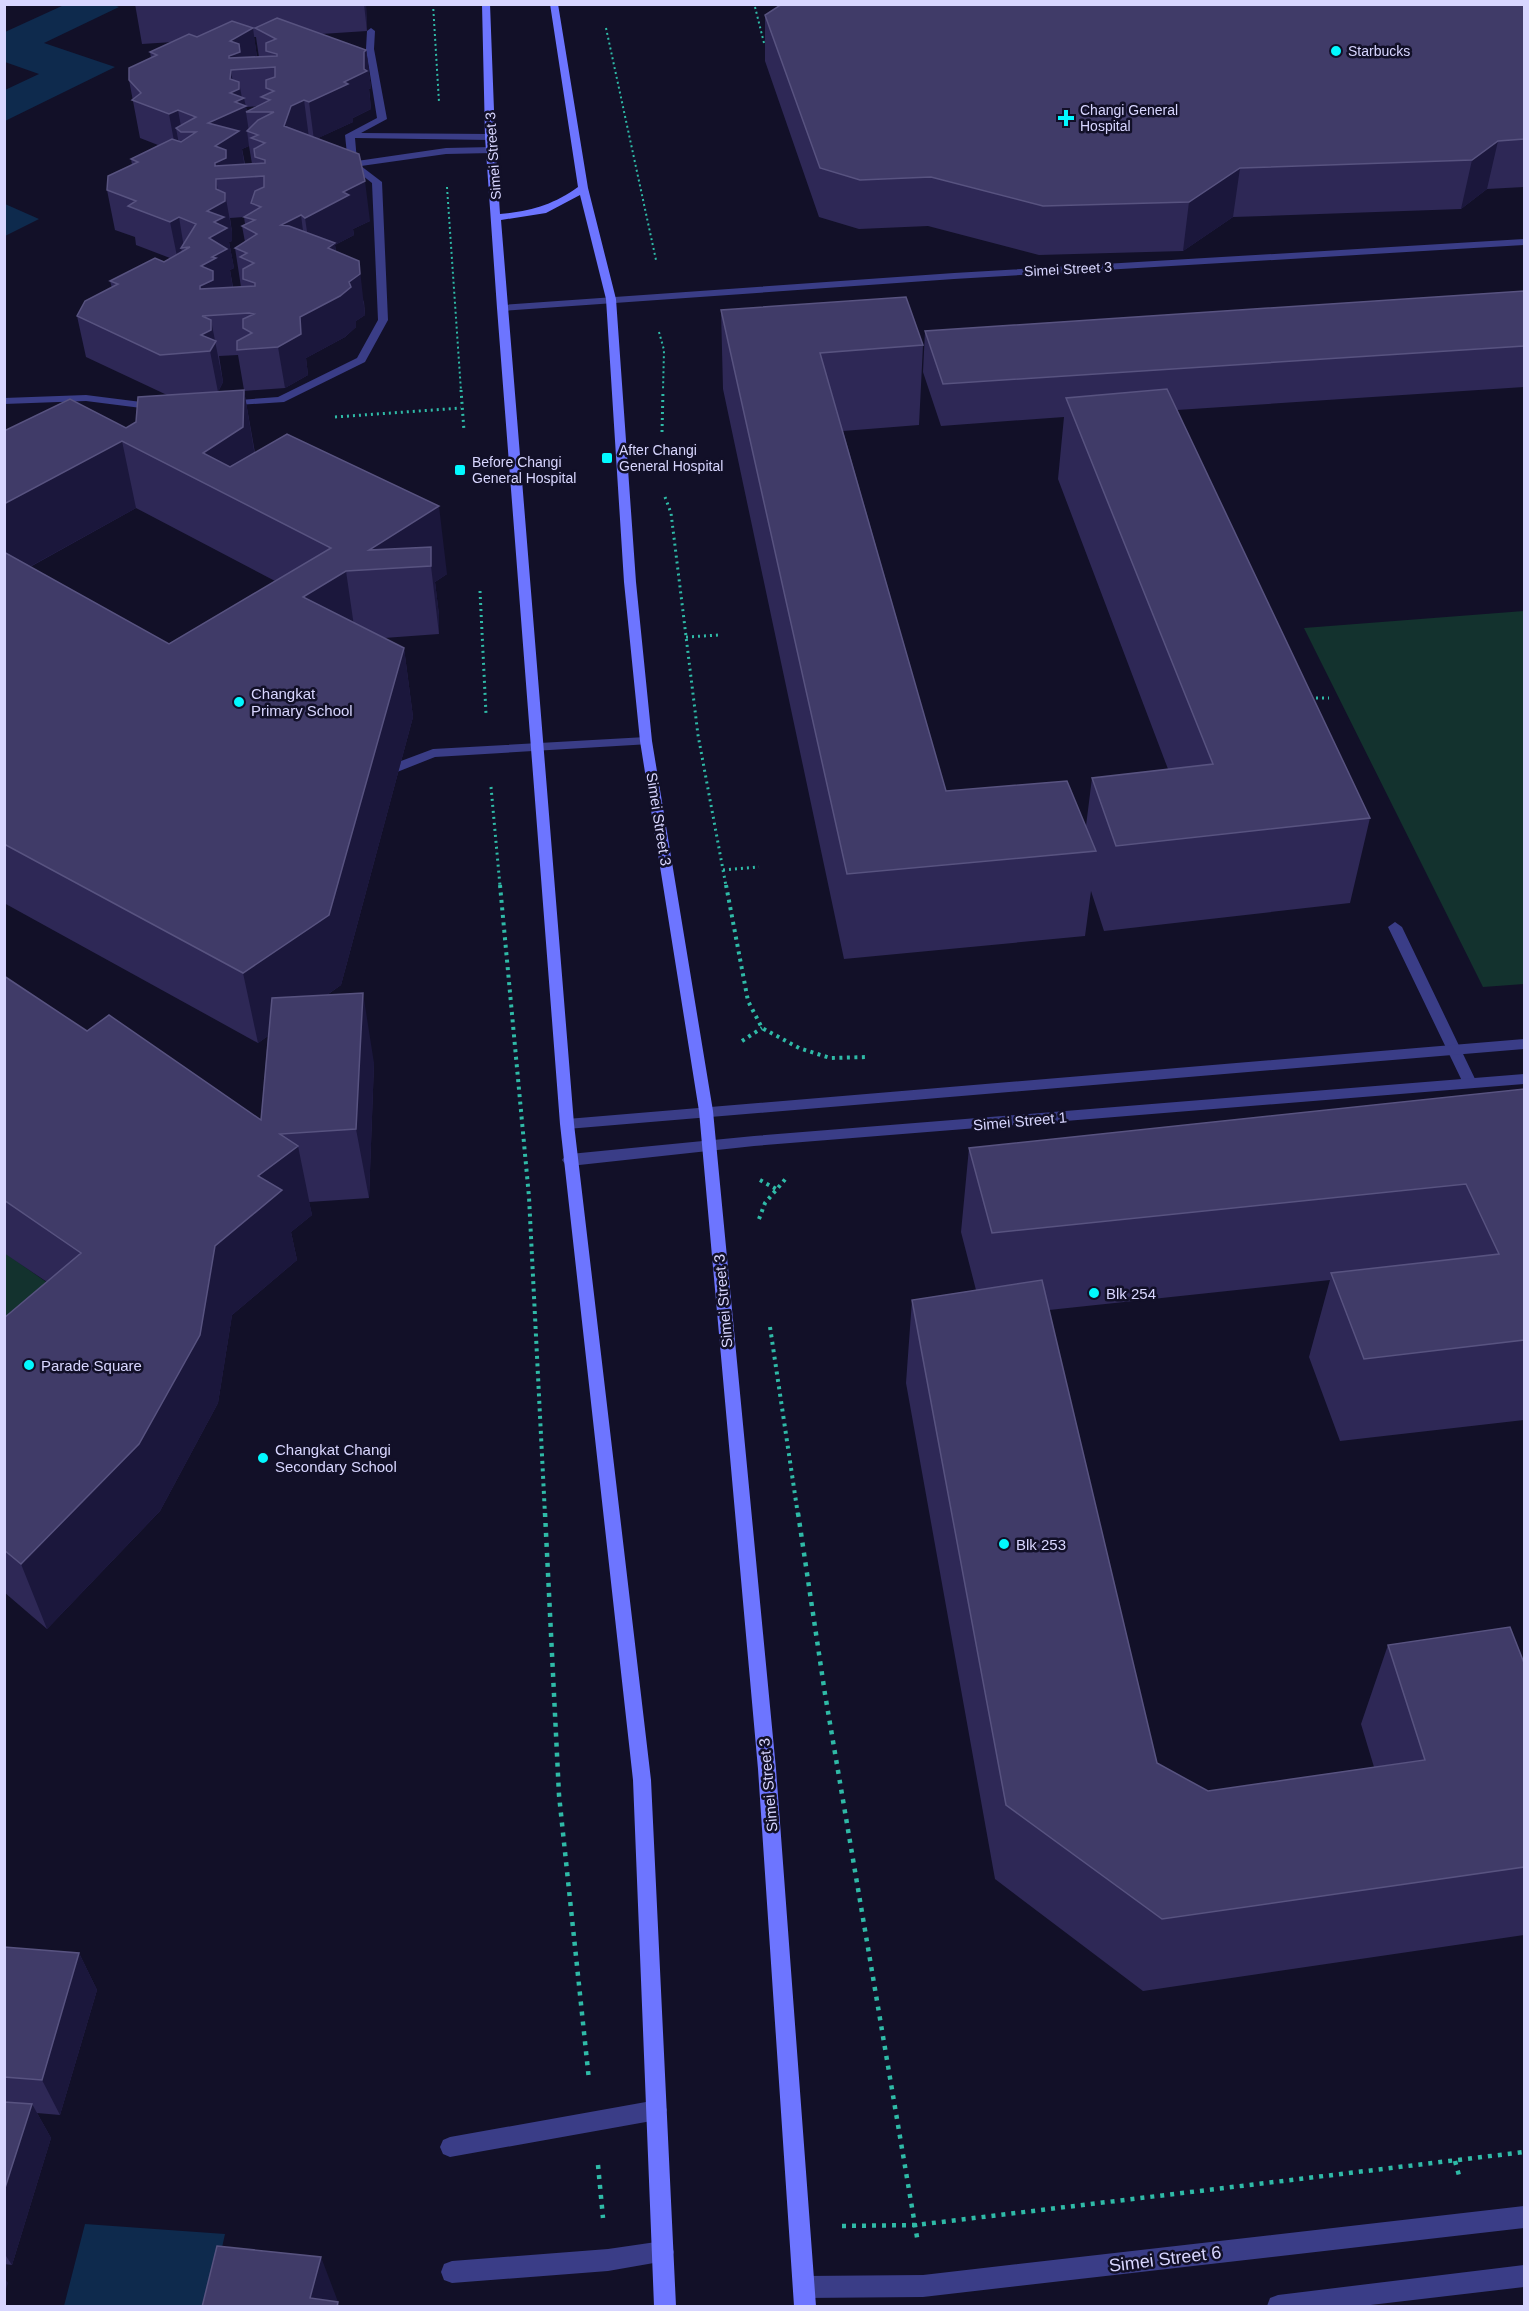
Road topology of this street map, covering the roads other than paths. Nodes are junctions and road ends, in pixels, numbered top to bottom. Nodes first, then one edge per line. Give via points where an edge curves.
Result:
1 (486, 4) edge
2 (555, 4) edge
3 (372, 31) dead end
4 (350, 135) junction
5 (490, 137) junction
6 (492, 150) junction
7 (353, 164) junction
8 (583, 188) junction
9 (497, 217) junction
10 (1524, 242) edge
11 (611, 299) junction
12 (502, 308) junction
13 (4, 401) edge
14 (209, 405) edge
15 (163, 408) edge
16 (646, 741) junction
17 (537, 747) junction
18 (368, 780) edge
19 (1395, 927) dead end
20 (1524, 1044) edge
21 (1456, 1050) junction
22 (1524, 1079) edge
23 (1470, 1083) junction
24 (706, 1112) junction
25 (567, 1124) junction
26 (708, 1148) junction
27 (570, 1160) junction
28 (657, 2110) junction
29 (450, 2147) dead end
30 (1524, 2217) edge
31 (663, 2253) junction
32 (452, 2272) dead end
33 (1524, 2276) edge
34 (805, 2297) edge
35 (665, 2307) edge
36 (1278, 2307) edge

1 - 5 main road, Simei Street 3
2 - 8 main road, Simei Street 3
3 - 4 street via 370,49 382,119
4 - 5 street
4 - 7 street
5 - 6 main road, Simei Street 3
6 - 7 street via 446,151
6 - 9 main road, Simei Street 3
7 - 14 street via 377,182 383,320 361,360 280,400
8 - 9 main road via 546,211
8 - 11 main road, Simei Street 3
9 - 12 main road, Simei Street 3
10 - 11 street, Simei Street 3
11 - 12 street, Simei Street 3
11 - 16 main road, Simei Street 3 via 630,582
12 - 17 main road, Simei Street 3
13 - 15 street via 86,398
16 - 17 street
16 - 24 main road, Simei Street 3
17 - 18 street via 433,753
17 - 25 main road, Simei Street 3
19 - 21 street
20 - 21 street
21 - 23 street
21 - 24 street
22 - 23 street, Simei Street 1
23 - 26 street, Simei Street 1
24 - 25 street
24 - 26 main road, Simei Street 3
25 - 27 main road, Simei Street 3
26 - 27 street, Simei Street 1
26 - 34 main road, Simei Street 3 via 767,1769
27 - 28 main road, Simei Street 3 via 642,1780
28 - 29 street
28 - 31 main road, Simei Street 3
30 - 34 street, Simei Street 6
31 - 32 street
31 - 35 main road, Simei Street 3
33 - 36 street

